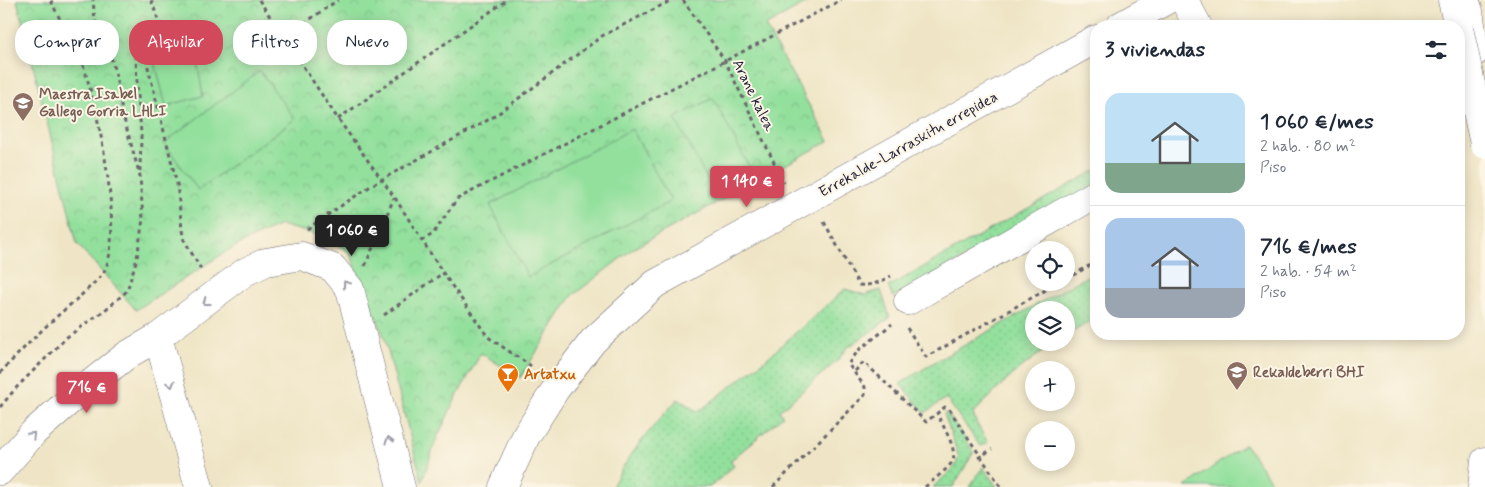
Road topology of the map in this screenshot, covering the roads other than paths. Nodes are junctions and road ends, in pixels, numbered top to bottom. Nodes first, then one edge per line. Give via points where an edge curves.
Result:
1 (1167, 0) edge
2 (1184, 0) edge
3 (1452, 0) edge
4 (1465, 0) edge
5 (1131, 20) edge
6 (1195, 20) edge
7 (1457, 20) edge
8 (1090, 42) edge
9 (1465, 56) edge
10 (1465, 64) edge
11 (1484, 148) edge
12 (1090, 198) edge
13 (902, 316) road end
14 (158, 337) junction
15 (1485, 461) edge
16 (0, 471) edge
17 (200, 487) edge
18 (402, 487) edge
19 (503, 487) edge
20 (1482, 487) edge

1 - 5 main road
2 - 6 main road
3 - 7 main road
4 - 10 main road via 1475,52
8 - 19 main road, Errekalde-Larraskitu errepidea via 655,284 594,341 555,390 526,436
9 - 11 main road, bridge
12 - 13 main road
16 -> 14 main road via 34,432 76,396 127,355
14 -> 17 main road
18 -> 14 main road via 350,289 333,268 302,256 266,262 245,272
15 - 20 main road

